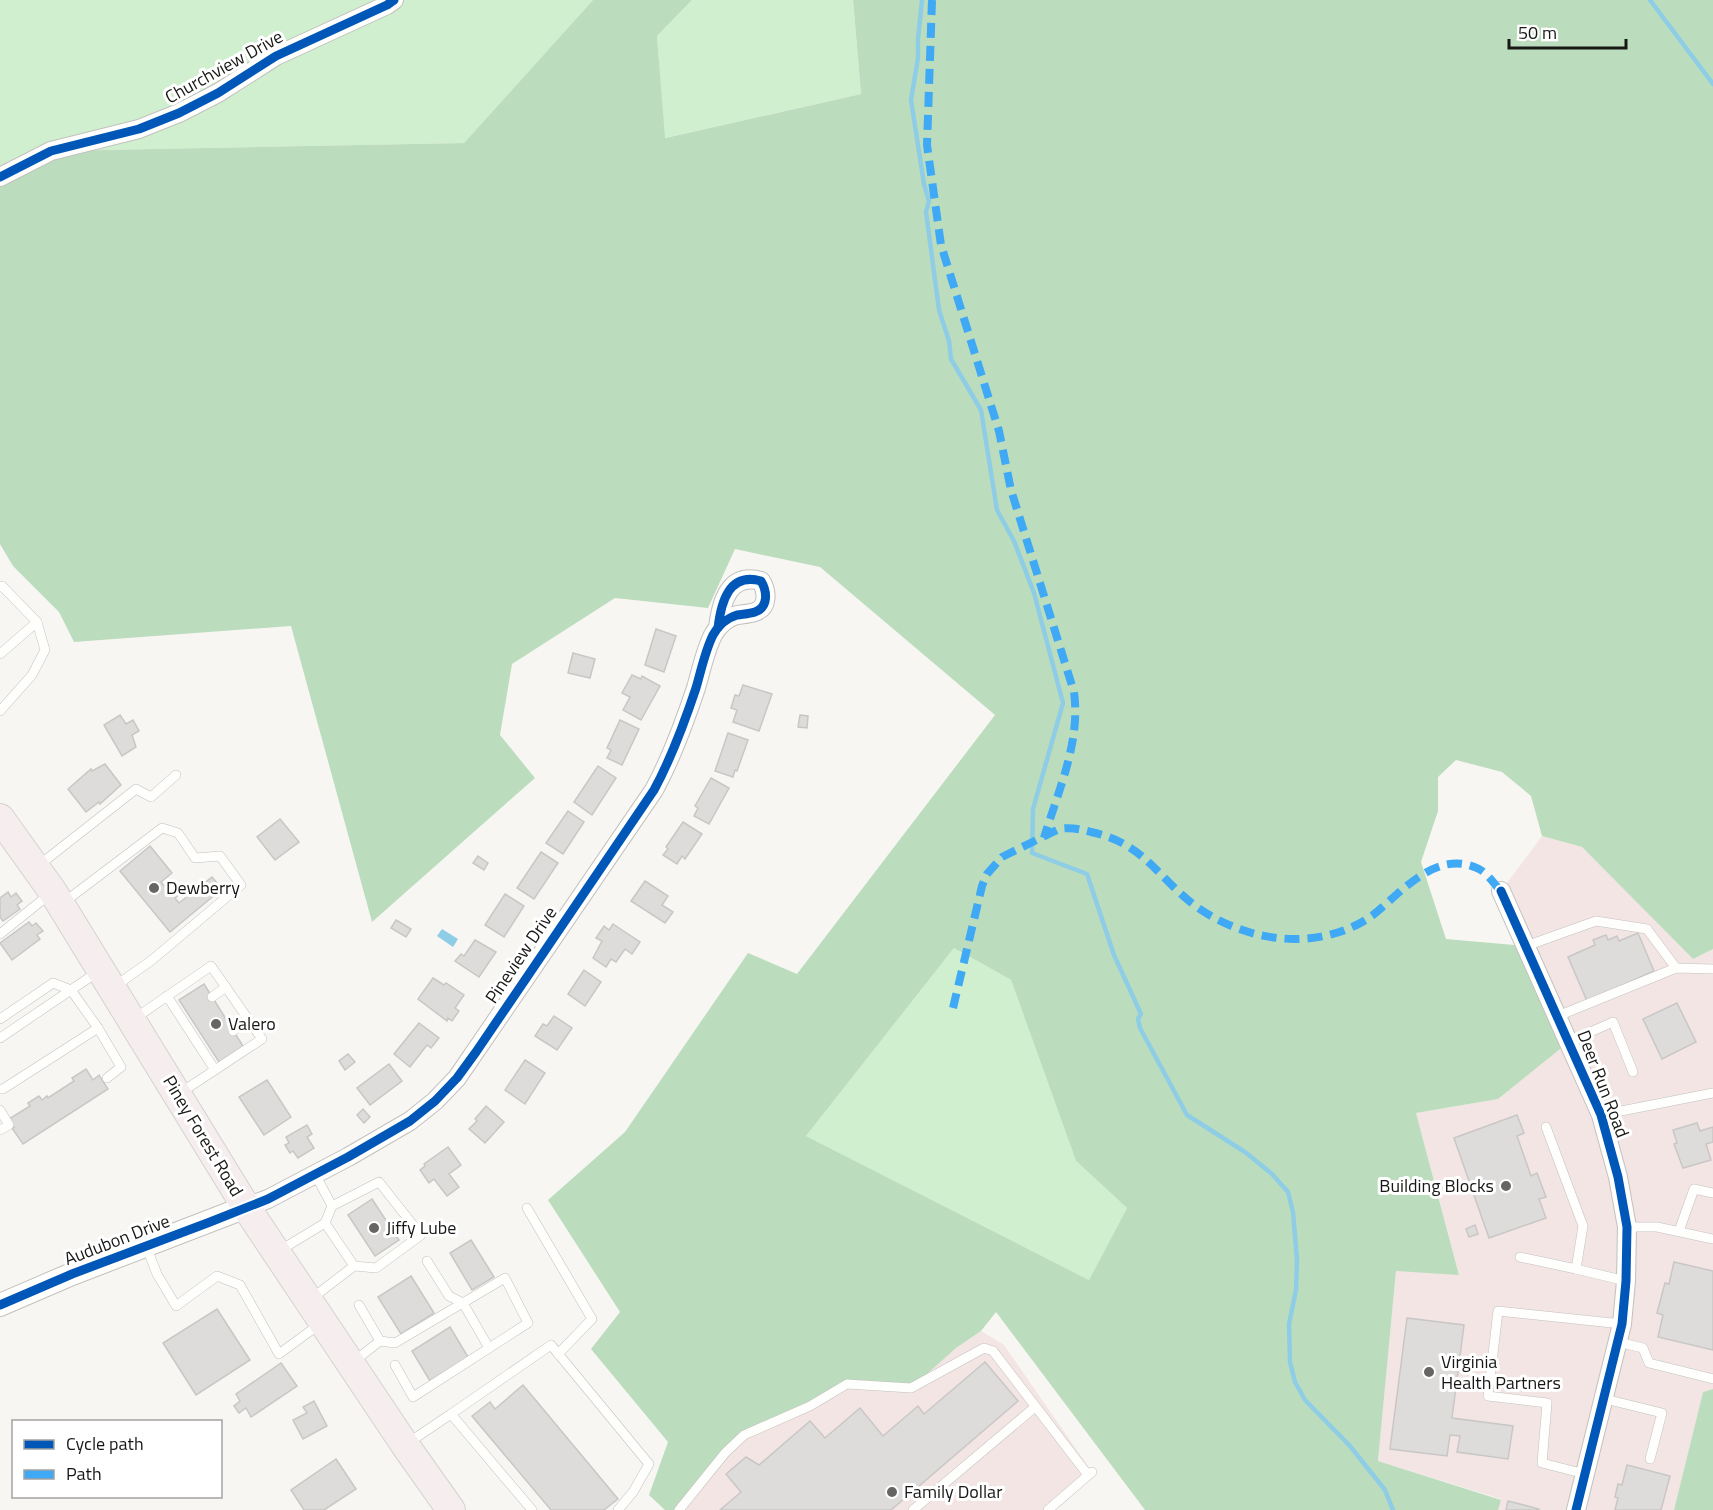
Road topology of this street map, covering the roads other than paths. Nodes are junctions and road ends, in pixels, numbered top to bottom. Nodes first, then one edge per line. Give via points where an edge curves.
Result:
1 (394, 0) edge
2 (0, 177) edge
3 (0, 587) edge
4 (37, 622) junction
5 (718, 628) dead end
6 (0, 654) edge
7 (0, 711) edge
8 (176, 775) dead end
9 (0, 818) edge
10 (36, 868) junction
11 (1502, 891) dead end
12 (57, 898) junction
13 (0, 934) edge
14 (1526, 946) junction
15 (1677, 968) junction
16 (1713, 969) edge
17 (107, 979) junction
18 (226, 987) junction
19 (72, 990) junction
20 (167, 996) junction
21 (212, 998) dead end
22 (1558, 1016) junction
23 (0, 1019) edge
24 (132, 1020) junction
25 (249, 1020) junction
26 (98, 1028) junction
27 (233, 1031) dead end
28 (0, 1038) edge
29 (1570, 1041) junction
30 (215, 1070) junction
31 (1633, 1072) dead end
32 (107, 1078) dead end
33 (0, 1089) edge
34 (1713, 1093) edge
35 (178, 1095) junction
36 (0, 1110) edge
37 (1601, 1115) junction
38 (1546, 1127) dead end
39 (0, 1130) edge
40 (315, 1174) junction
41 (1713, 1193) edge
42 (332, 1206) junction
43 (246, 1207) junction
44 (527, 1208) dead end
45 (325, 1223) junction
46 (1627, 1227) junction
47 (1678, 1232) junction
48 (1713, 1239) edge
49 (146, 1246) junction
50 (277, 1252) junction
51 (1520, 1257) dead end
52 (427, 1261) dead end
53 (354, 1266) junction
54 (1576, 1269) junction
55 (1626, 1281) junction
56 (463, 1303) junction
57 (0, 1305) edge
58 (359, 1305) dead end
59 (316, 1311) junction
60 (1622, 1324) junction
61 (380, 1341) junction
62 (1618, 1342) junction
63 (489, 1348) junction
64 (558, 1354) junction
65 (352, 1364) junction
66 (395, 1365) dead end
67 (1713, 1379) edge
68 (1605, 1399) junction
69 (1035, 1407) junction
70 (451, 1414) junction
71 (405, 1445) junction
72 (1650, 1459) dead end
73 (1585, 1474) junction
74 (451, 1510) edge
75 (532, 1510) edge
76 (618, 1510) edge
77 (679, 1510) edge
78 (913, 1510) edge
79 (1048, 1510) edge
80 (1576, 1510) edge

1 - 2 street, Churchview Drive via 276,56 178,113 139,129 51,151
3 - 4 lane
4 - 6 lane
4 - 7 lane via 45,650 32,675
5 - 40 street, Pineview Drive via 670,761 654,790 469,1061 435,1101 410,1121
8 - 10 lane via 151,796 136,789
9 - 10 main road, Piney Forest Road
10 - 12 main road, Piney Forest Road
11 - 14 street, Deer Run Road
12 - 13 lane
12 - 17 main road, Piney Forest Road
12 - 17 lane via 162,828 178,833 195,858 220,856 241,885 152,960
14 - 15 lane via 1596,921 1647,929
14 - 22 street, Deer Run Road
15 - 16 lane
15 - 22 lane
17 - 19 lane
17 - 24 main road, Piney Forest Road
18 - 20 lane via 211,966
18 - 21 lane
18 - 25 lane
19 - 23 lane via 52,983
19 - 26 lane
19 - 28 lane
20 - 24 lane
20 - 30 lane via 207,1050
22 - 29 street, Deer Run Road
24 - 35 main road, Piney Forest Road
25 - 27 lane
25 - 30 lane via 262,1039
26 - 32 lane via 121,1067
26 - 33 lane
29 - 31 lane via 1613,1022
29 - 37 street, Deer Run Road
30 - 35 lane
34 - 37 lane
35 - 43 main road, Piney Forest Road
36 - 39 lane via 9,1125
37 - 46 street, Deer Run Road
38 - 54 lane via 1583,1226
40 - 42 lane
40 - 43 street, Pineview Drive
41 - 47 lane via 1694,1189
42 - 45 lane
42 - 53 lane via 379,1182 421,1235 376,1268
43 - 49 street, Audubon Drive
43 - 50 main road, Piney Forest Road
44 - 64 lane via 592,1319
45 - 50 lane
45 - 53 lane
46 - 47 lane
46 - 55 street, Deer Run Road
47 - 48 lane
49 - 57 street, Audubon Drive
49 - 59 lane via 176,1306 217,1276 240,1285 279,1354
50 - 59 main road, Piney Forest Road
51 - 54 lane
52 - 56 lane via 449,1296
53 - 59 lane
54 - 55 lane
55 - 60 street, Deer Run Road
56 - 61 lane via 395,1343
56 - 63 lane
56 - 63 lane via 505,1278 528,1323
58 - 61 lane
59 - 65 main road, Piney Forest Road
60 - 62 street, Deer Run Road
60 - 73 lane via 1498,1311 1488,1396 1547,1403 1542,1463
61 - 65 lane
62 - 67 lane via 1642,1348 1649,1364
62 - 68 street, Deer Run Road
63 - 66 lane via 413,1397
64 - 70 lane via 551,1345
64 - 76 lane via 649,1464
65 - 71 main road, Piney Forest Road
68 - 72 lane via 1662,1413
68 - 73 street, Deer Run Road
69 - 77 lane via 993,1351 984,1348 910,1388 848,1384 810,1406 744,1435
69 - 78 lane
69 - 79 lane via 1090,1474
70 - 71 lane
70 - 75 lane
71 - 74 main road, Piney Forest Road
73 - 80 street, Deer Run Road

